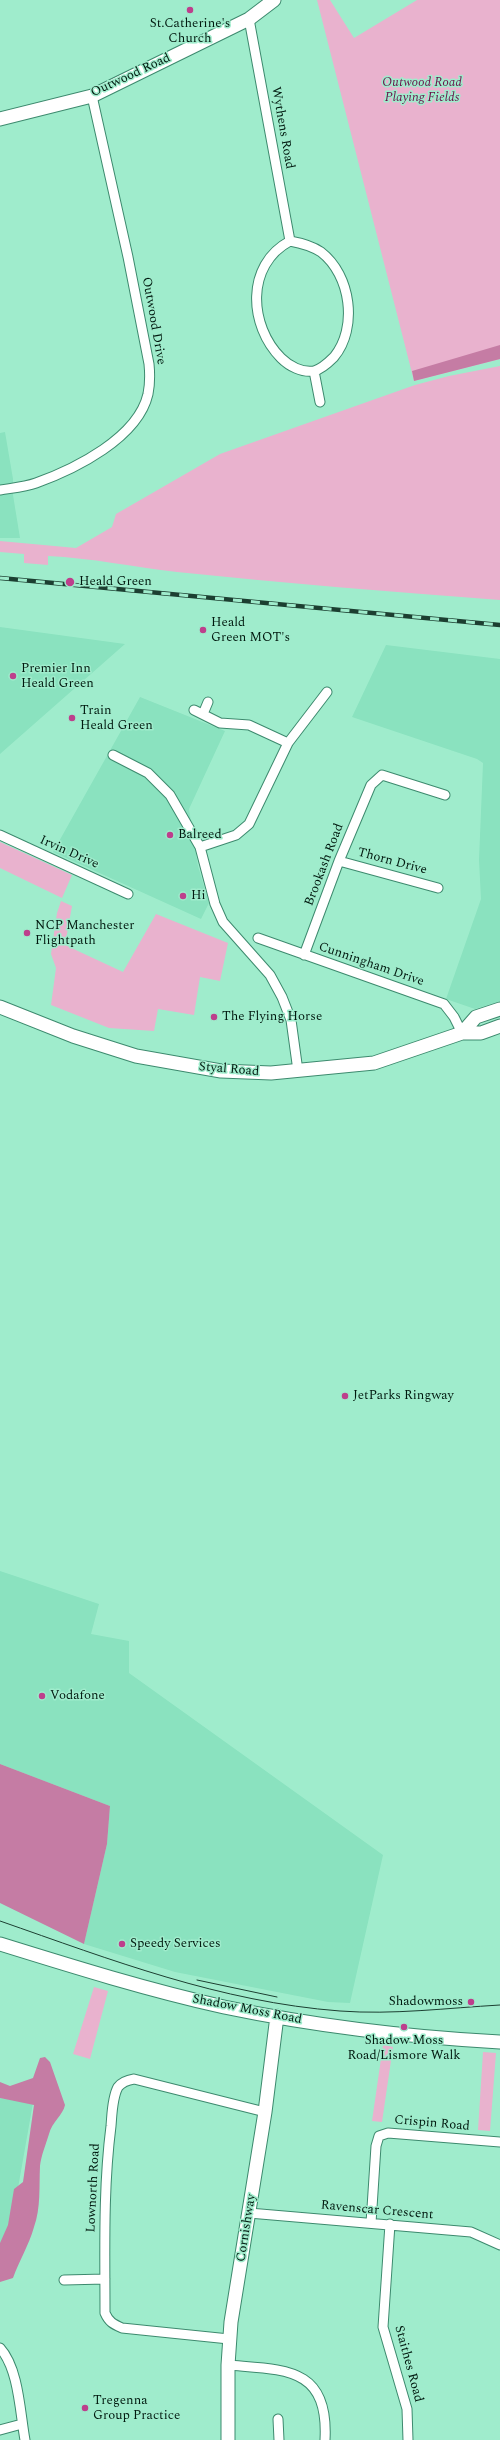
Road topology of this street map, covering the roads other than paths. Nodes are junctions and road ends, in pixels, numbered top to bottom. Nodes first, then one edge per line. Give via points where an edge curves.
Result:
1 (274, 0) edge
2 (249, 19) junction
3 (92, 96) junction
4 (0, 120) edge
5 (290, 241) junction
6 (314, 371) junction
7 (320, 402) dead end
8 (0, 490) edge
9 (327, 692) dead end
10 (208, 702) dead end
11 (288, 743) junction
12 (113, 755) dead end
13 (445, 795) dead end
14 (0, 835) edge
15 (200, 847) junction
16 (339, 861) junction
17 (438, 888) dead end
18 (128, 894) dead end
19 (258, 938) dead end
20 (304, 955) junction
21 (0, 1007) edge
22 (500, 1009) edge
23 (500, 1026) edge
24 (462, 1033) junction
25 (298, 1071) junction
26 (0, 1944) edge
27 (277, 2016) junction
28 (500, 2042) edge
29 (265, 2112) junction
30 (500, 2142) edge
31 (249, 2213) junction
32 (371, 2223) junction
33 (390, 2224) junction
34 (500, 2245) edge
35 (105, 2279) junction
36 (64, 2280) dead end
37 (229, 2339) junction
38 (0, 2348) edge
39 (228, 2365) junction
40 (278, 2419) dead end
41 (22, 2424) junction
42 (0, 2430) edge
43 (24, 2440) edge
44 (228, 2440) edge
45 (279, 2440) edge
46 (325, 2440) edge
47 (408, 2440) edge

1 - 2 street, Outwood Road
2 - 3 street, Outwood Road
2 - 5 street, Wythens Road
3 - 4 street, Outwood Road
3 - 8 street, Outwood Drive via 149,364 148,396 134,422 96,454 35,483
5 - 6 street via 273,254 262,272 256,293 257,314 263,335 279,356 290,366
5 - 6 street via 310,246 322,253 344,285 348,301 348,320 338,352
6 - 7 street
9 - 11 street
10 - 11 street via 199,712 220,724 249,725
11 - 15 street via 249,824 236,834
12 - 15 street via 133,764 157,781 170,795
13 - 16 street, Brookash Road via 382,775 371,785
14 - 18 street, Irvin Drive
15 - 25 street via 215,904 223,922 270,975 282,997 291,1020
16 - 17 street, Thorn Drive
16 - 20 street, Brookash Road
19 - 20 street, Cunningham Drive
20 - 24 street, Cunningham Drive via 444,1004
21 - 25 street, Styal Road via 73,1036 143,1057 221,1071
22 - 24 street, Styal Road via 476,1017
23 - 24 street, Styal Road via 481,1032
24 - 25 street, Styal Road via 374,1063
26 - 27 street, Shadow Moss Road via 131,1984 225,2007
27 - 28 street, Shadow Moss Road via 393,2033
27 - 29 street, Cornishway
29 - 31 street, Cornishway
29 - 35 street, Lownorth Road via 230,2105 141,2079 126,2080 118,2087 114,2100 106,2172
30 - 32 street, Crispin Road via 388,2133 379,2136 376,2146
31 - 32 street, Ravenscar Crescent
31 - 37 street, Cornishway
32 - 33 street, Ravenscar Crescent
33 - 34 street, Ravenscar Crescent via 471,2232
33 - 47 street, Staithes Road via 383,2327 407,2409
35 - 36 street
35 - 37 street, Lownorth Road via 105,2313 112,2324 122,2328
37 - 39 street, Cornishway
38 - 41 street via 6,2356 18,2390
39 - 44 street, Cornishway
39 - 46 street via 288,2371 308,2382 323,2406
40 - 45 street
41 - 42 street
41 - 43 street

